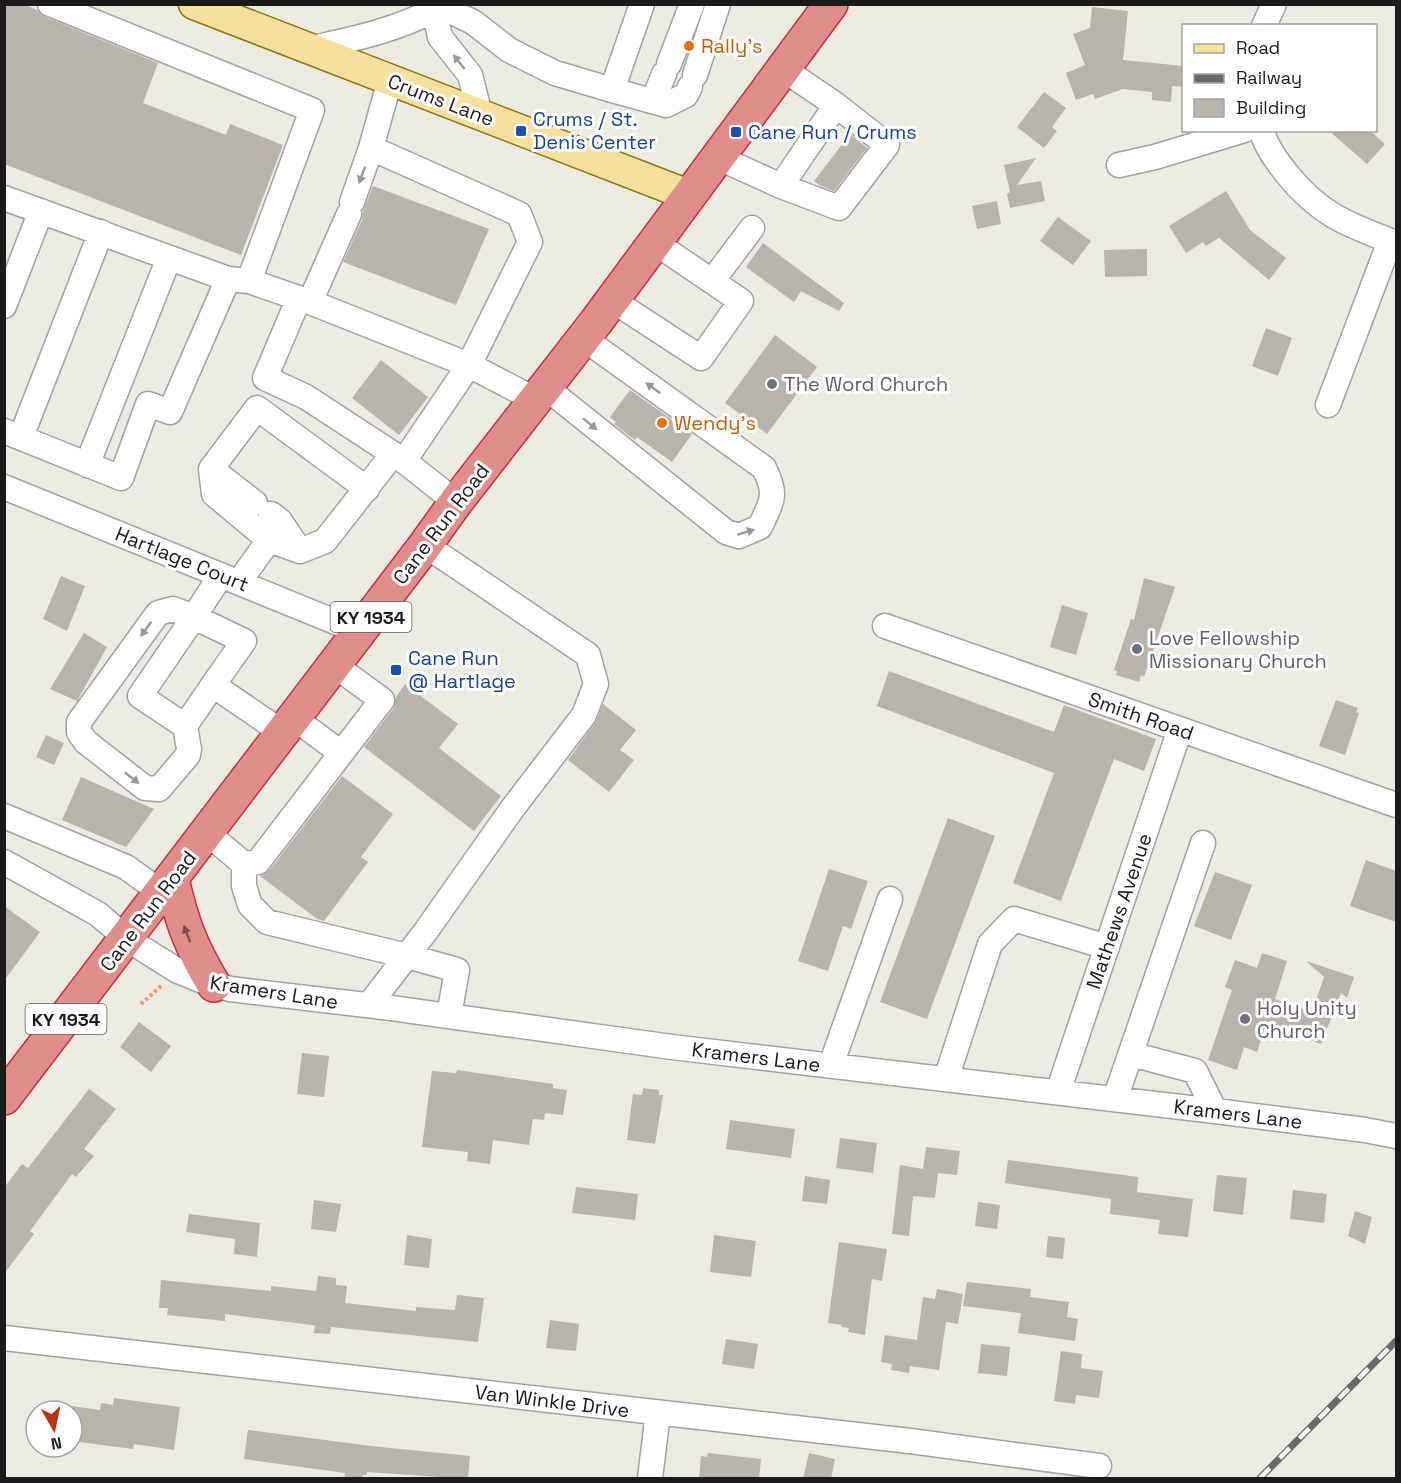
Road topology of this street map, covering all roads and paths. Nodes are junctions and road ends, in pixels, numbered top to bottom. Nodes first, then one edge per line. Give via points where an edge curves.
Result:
1 (50, 4) edge
2 (194, 4) edge
3 (642, 4) edge
4 (692, 4) edge
5 (717, 4) edge
6 (831, 4) edge
7 (1274, 4) edge
8 (435, 6) edge
9 (1265, 24) edge
10 (309, 49) junction
11 (783, 69) junction
12 (390, 80) junction
13 (612, 90) junction
14 (653, 101) junction
15 (836, 105) junction
16 (480, 115) junction
17 (1237, 132) edge
18 (1262, 132) edge
19 (371, 148) junction
20 (717, 156) junction
21 (1119, 165) dead end
22 (781, 186) junction
23 (688, 195) junction
24 (4, 198) edge
25 (40, 211) junction
26 (752, 228) dead end
27 (100, 232) junction
28 (654, 242) junction
29 (1394, 242) edge
30 (169, 258) junction
31 (238, 280) junction
32 (713, 280) junction
33 (304, 300) junction
34 (612, 300) junction
35 (4, 306) edge
36 (583, 338) junction
37 (469, 366) junction
38 (540, 394) junction
39 (1329, 405) dead end
40 (13, 434) edge
41 (402, 455) junction
42 (87, 465) junction
43 (211, 469) junction
44 (5, 489) edge
45 (368, 489) junction
46 (456, 502) junction
47 (269, 540) junction
48 (423, 548) junction
49 (300, 551) junction
50 (230, 579) junction
51 (194, 617) junction
52 (885, 626) dead end
53 (360, 632) junction
54 (334, 665) junction
55 (213, 685) junction
56 (185, 726) junction
57 (289, 726) junction
58 (1180, 729) junction
59 (341, 753) junction
60 (1396, 805) edge
61 (4, 816) edge
62 (207, 833) junction
63 (1203, 843) dead end
64 (4, 862) edge
65 (244, 864) junction
66 (167, 886) junction
67 (890, 899) dead end
68 (127, 939) junction
69 (1107, 947) junction
70 (408, 956) junction
71 (214, 985) junction
72 (369, 1005) junction
73 (449, 1016) junction
74 (1131, 1054) junction
75 (831, 1065) junction
76 (946, 1079) junction
77 (1058, 1092) junction
78 (4, 1098) edge
79 (1115, 1099) junction
80 (1215, 1112) junction
81 (1396, 1136) edge
82 (5, 1340) edge
83 (658, 1413) junction
84 (1099, 1466) dead end
85 (650, 1479) edge

1 - 31 street via 312,110
2 - 10 main road, Crums Lane
3 - 13 street
4 - 14 street
5 - 14 street via 686,95 666,105
6 - 11 highway, Cane Run Road / KY 1934
7 - 9 street
8 - 10 street via 417,19 378,33
8 - 13 street via 472,22 509,50 546,69
16 -> 8 street via 470,75 440,38
10 - 12 main road, Crums Lane
11 - 15 street
11 - 20 highway, Cane Run Road / KY 1934
12 - 16 main road, Crums Lane
12 - 19 street
13 - 14 street
15 - 22 street
15 - 22 street via 888,145 839,208
16 - 23 main road, Crums Lane
17 - 21 street
18 - 29 street via 1273,157 1304,195 1344,222
19 -> 33 street via 350,208
19 - 37 street via 519,214 530,242
20 - 22 street
20 - 23 highway, Cane Run Road / KY 1934
23 - 28 highway, Cane Run Road / KY 1934
24 - 25 street
25 - 27 street
25 - 35 street
26 - 32 street
27 - 30 street
27 - 40 street
28 - 32 street
28 - 34 highway, Cane Run Road / KY 1934
29 - 39 street
30 - 31 street
30 - 42 street
31 - 33 street
31 - 42 street via 170,412 148,404 121,478
32 - 34 street via 741,301 701,358
33 - 37 street
33 - 41 street via 265,378 306,397
34 - 36 highway, Cane Run Road / KY 1934
36 - 38 highway, Cane Run Road / KY 1934
38 -> 36 street via 726,532 739,536 760,527 774,497 764,468
37 - 38 street
37 - 41 street
38 - 46 highway, Cane Run Road / KY 1934
40 - 42 street
41 - 45 street
41 - 46 street
43 - 45 street via 257,408
43 - 47 street via 214,494
43 - 49 street via 280,521
44 - 50 street, Hartlage Court
45 - 49 street via 325,542
46 - 48 highway, Cane Run Road / KY 1934
47 - 49 street
47 - 50 street
48 - 53 highway, Cane Run Road / KY 1934
48 - 70 street via 440,555 588,655 596,684 584,715
50 - 51 street
50 - 53 street, Hartlage Court
51 - 55 street via 244,641
51 - 56 street via 140,696
51 -> 56 street via 173,609 158,613 79,722 79,732 86,742 145,788 159,789 188,754
52 - 58 street, Smith Road
53 - 54 highway, Cane Run Road / KY 1934
54 - 57 highway, Cane Run Road / KY 1934
54 - 59 street via 382,700
55 - 56 street
55 - 57 street
57 - 59 street
57 - 62 highway, Cane Run Road / KY 1934
58 - 60 street, Smith Road
58 - 69 street, Mathews Avenue
59 - 65 street via 258,862
61 - 66 street
62 - 65 street
62 - 66 highway, Cane Run Road / KY 1934
63 - 74 street
64 - 68 street, Kramers Lane via 98,914
65 - 70 street via 244,886 250,905 267,922
66 - 68 highway, Cane Run Road / KY 1934
71 -> 66 highway via 196,955
67 - 75 street
68 - 71 street, Kramers Lane via 178,971
68 - 78 highway, Cane Run Road / KY 1934
69 - 76 street via 1014,919 990,945
69 - 77 street, Mathews Avenue
70 - 72 street
70 - 73 street via 457,970
71 - 72 street, Kramers Lane
72 - 73 street, Kramers Lane
73 - 75 street, Kramers Lane
74 - 79 street
74 - 80 street via 1195,1071
75 - 76 street, Kramers Lane
76 - 77 street, Kramers Lane
77 - 79 street, Kramers Lane
79 - 80 street, Kramers Lane
80 - 81 street, Kramers Lane
82 - 83 street, Van Winkle Drive
83 - 84 street, Van Winkle Drive
83 - 85 street

